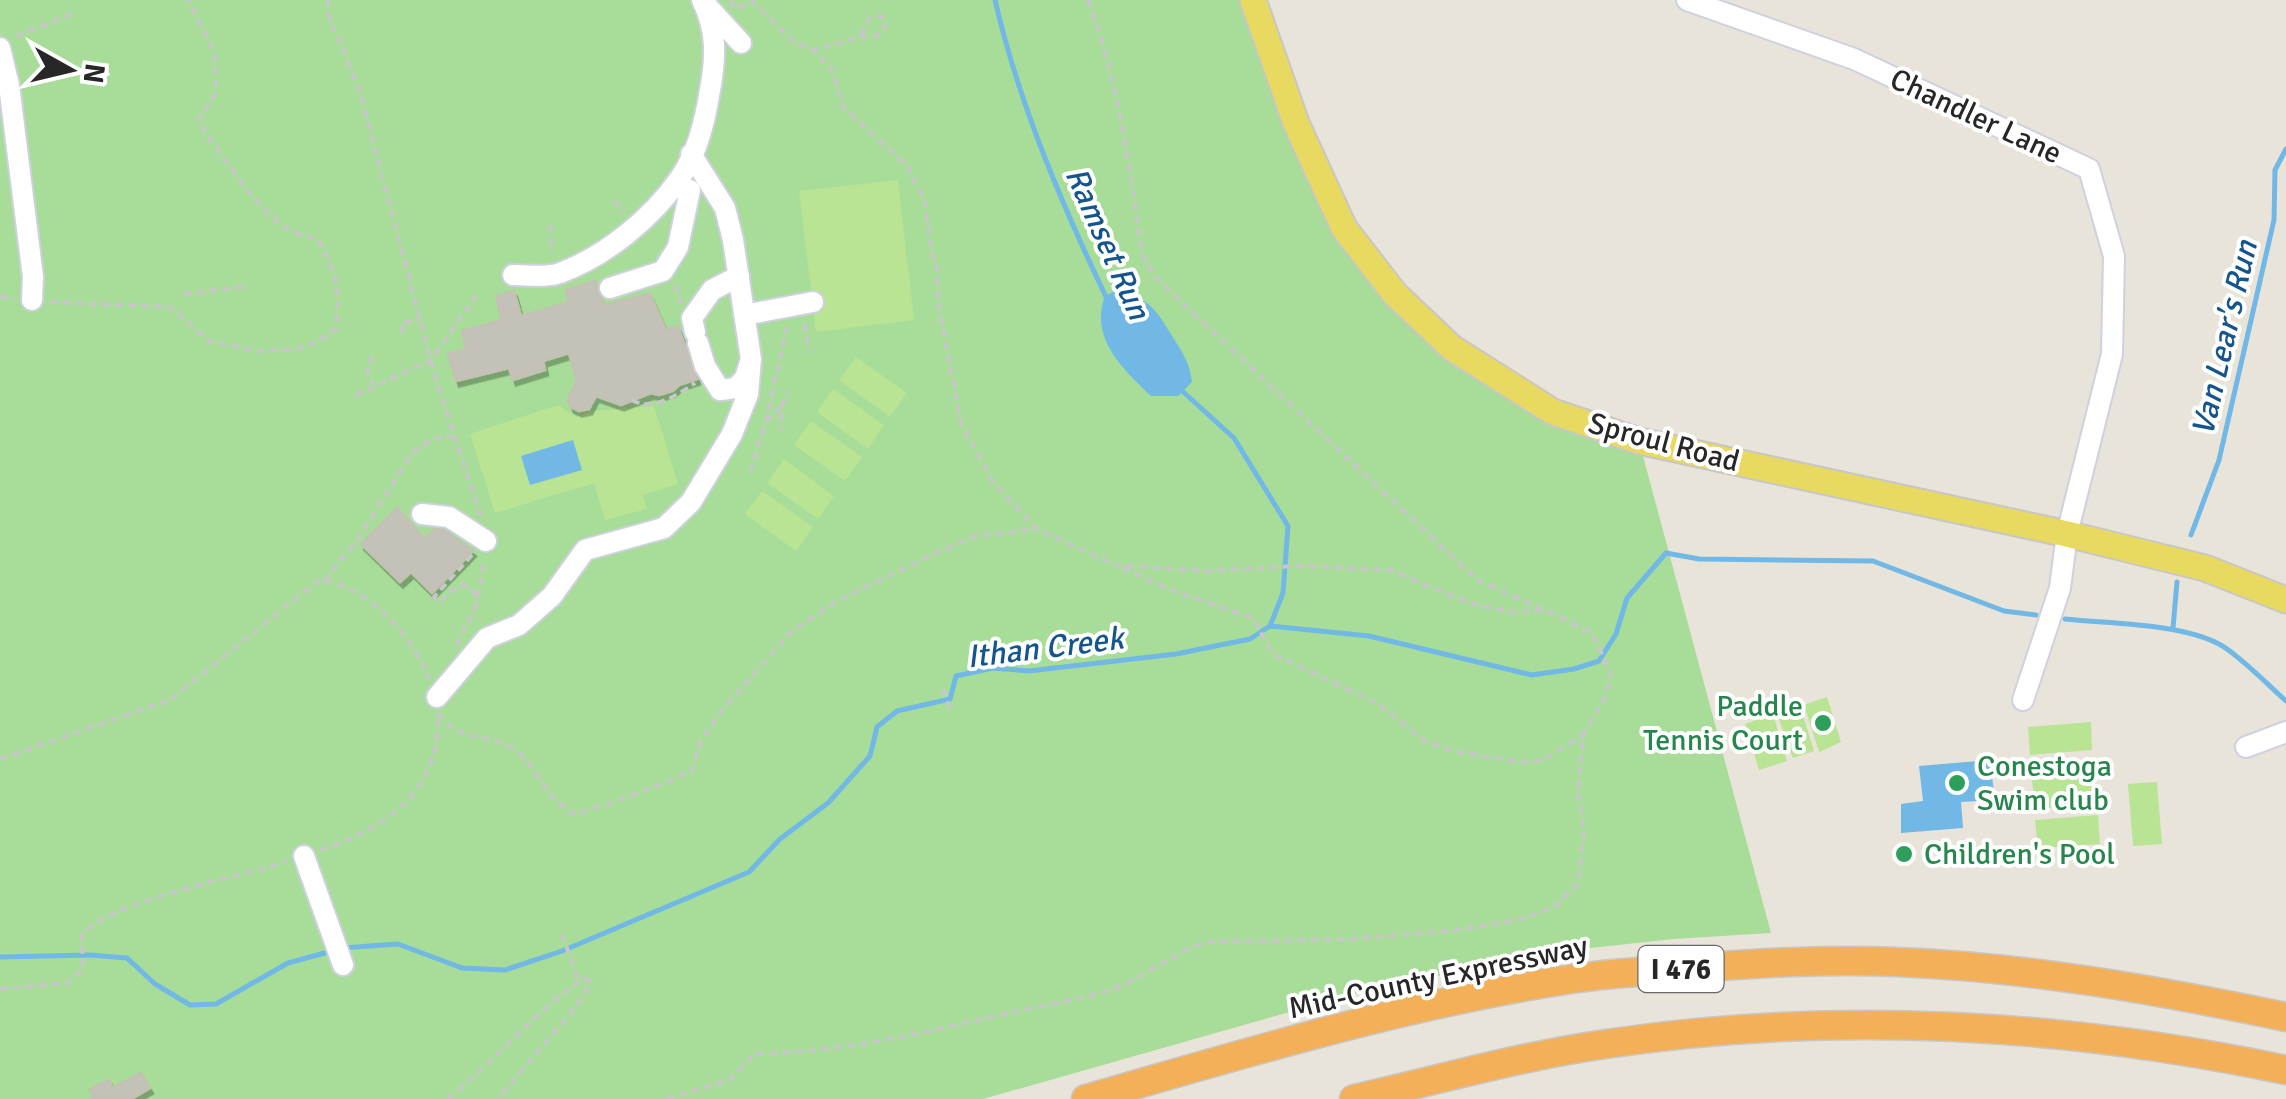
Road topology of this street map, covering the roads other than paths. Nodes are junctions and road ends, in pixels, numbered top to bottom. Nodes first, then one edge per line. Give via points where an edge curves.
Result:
1 (1252, 0) edge
2 (1687, 0) edge
3 (703, 1) edge
4 (8, 42) edge
5 (741, 43) dead end
6 (691, 181) junction
7 (742, 259) junction
8 (514, 275) dead end
9 (610, 288) dead end
10 (32, 300) road end
11 (808, 311) road end
12 (744, 315) junction
13 (750, 359) junction
14 (422, 514) dead end
15 (2067, 534) junction
16 (486, 541) road end
17 (2286, 600) edge
18 (2023, 700) dead end
19 (438, 705) road end
20 (2286, 732) edge
21 (2246, 747) dead end
22 (304, 856) road end
23 (342, 963) dead end
24 (2286, 1016) edge
25 (2286, 1070) edge
26 (1086, 1099) edge
27 (1354, 1099) edge

1 - 15 main road, Sproul Road via 1296,123 1344,228 1395,294 1452,348 1553,412 1639,441
2 - 15 street, Chandler Lane via 1854,59 2089,169 2114,256 2112,354
3 - 5 street
3 - 6 street via 714,29 716,63
4 - 10 street
6 - 7 street via 725,208
6 - 8 street via 605,250 556,274
6 - 9 street via 678,247 663,271
7 - 12 street
7 - 13 street via 692,318 692,330 720,390 736,388
11 - 12 street
12 - 13 street
13 - 19 street via 748,394 732,434 690,502 664,528 585,550 552,596 520,624 487,638
14 - 16 street via 449,517
15 - 17 main road, Sproul Road via 2204,568
15 - 18 street, Chandler Lane via 2060,588
20 - 21 street
22 - 23 street
24 - 26 highway, Mid-County Expressway / I 476 via 2040,973 1898,962 1741,965 1573,978 1445,1002
25 - 27 highway, I 476 via 2051,1032 1836,1025 1606,1044

